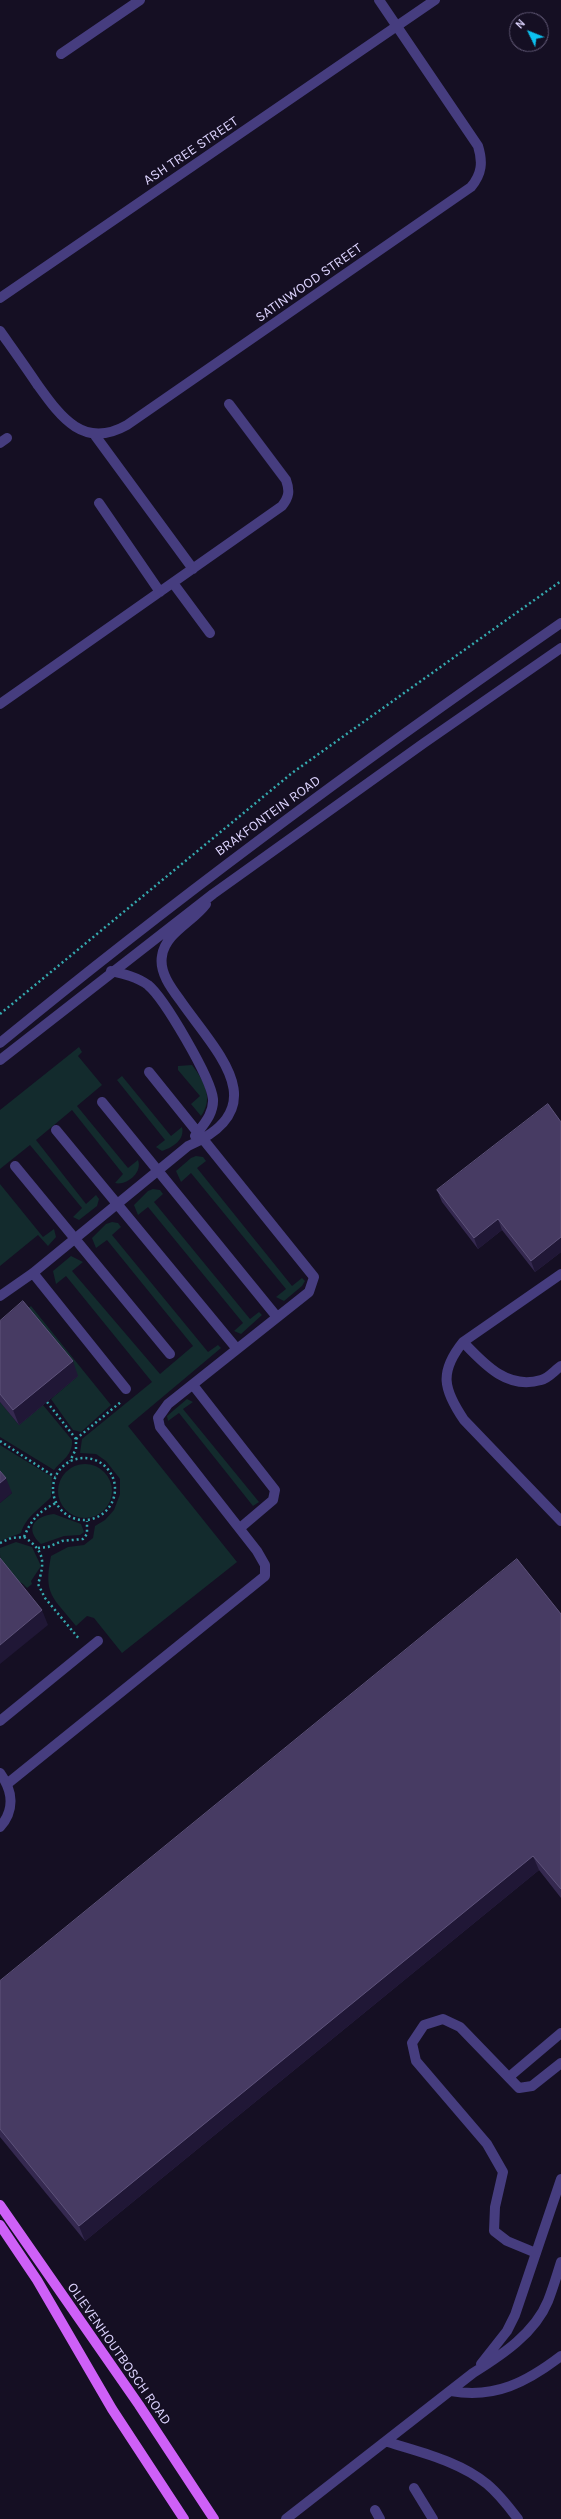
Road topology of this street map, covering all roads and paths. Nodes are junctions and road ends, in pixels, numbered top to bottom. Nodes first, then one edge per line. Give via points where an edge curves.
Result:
1 (140, 0) edge
2 (379, 0) edge
3 (435, 0) edge
4 (397, 27) junction
5 (61, 54) dead end
6 (0, 298) edge
7 (0, 331) edge
8 (229, 404) dead end
9 (94, 434) junction
10 (99, 503) dead end
11 (193, 569) junction
12 (561, 581) edge
13 (173, 583) junction
14 (160, 592) junction
15 (559, 626) edge
16 (210, 633) dead end
17 (561, 648) edge
18 (0, 704) edge
19 (213, 894) junction
20 (111, 971) junction
21 (0, 1014) edge
22 (0, 1043) edge
23 (0, 1060) edge
24 (149, 1072) dead end
25 (102, 1102) dead end
26 (56, 1130) dead end
27 (201, 1135) junction
28 (15, 1166) dead end
29 (158, 1169) junction
30 (116, 1205) junction
31 (74, 1240) junction
32 (33, 1273) junction
33 (561, 1274) edge
34 (0, 1296) edge
35 (277, 1317) junction
36 (463, 1342) junction
37 (236, 1350) junction
38 (170, 1354) dead end
39 (561, 1366) edge
40 (193, 1385) junction
41 (126, 1389) joint
42 (47, 1402) dead end
43 (76, 1439) junction
44 (0, 1441) edge
45 (70, 1461) junction
46 (55, 1477) junction
47 (56, 1503) junction
48 (86, 1521) junction
49 (561, 1521) edge
50 (240, 1528) junction
51 (24, 1537) junction
52 (0, 1543) edge
53 (38, 1548) junction
54 (98, 1641) dead end
55 (88, 1649) junction
56 (0, 1721) edge
57 (0, 1773) edge
58 (7, 1784) junction
59 (10, 1803) junction
60 (0, 1818) edge
61 (0, 1827) edge
62 (561, 2033) edge
63 (561, 2063) edge
64 (509, 2077) junction
65 (561, 2179) edge
66 (0, 2205) edge
67 (0, 2225) edge
68 (536, 2253) junction
69 (561, 2262) edge
70 (561, 2356) edge
71 (473, 2373) junction
72 (451, 2391) junction
73 (388, 2442) junction
74 (414, 2488) dead end
75 (184, 2519) edge
76 (214, 2519) edge
77 (286, 2519) edge
78 (433, 2519) edge
79 (518, 2519) edge

1 - 5 street
2 - 4 street, SATINWOOD STREET
3 - 4 street, ASH TREE STREET
4 - 6 street, ASH TREE STREET
4 - 9 street, SATINWOOD STREET via 478,146 482,165 477,180 463,193 127,425 111,433
7 - 9 street, SATINWOOD STREET via 64,419 77,429
8 - 11 street via 286,480 288,498 282,506
9 - 11 street
10 - 14 street
11 - 13 street
12 - 21 path via 292,773
13 - 14 street
13 - 16 street
14 - 18 street
15 - 22 street, BRAKFONTEIN ROAD via 412,726 203,881
17 - 19 street via 424,742
19 - 20 street
19 - 27 street via 196,916 165,946 161,963 172,988 221,1059 234,1084 235,1102 232,1111 224,1122
20 - 23 street
20 - 27 street via 140,980 155,993 208,1080 213,1099 212,1108
24 - 27 street
25 - 29 street
26 - 30 street
27 - 29 street
27 - 35 street via 314,1277 309,1292
28 - 31 street
29 - 30 street
29 - 35 street
30 - 31 street
30 - 37 street
31 - 32 street
31 - 38 street
32 - 34 street
32 - 41 street
33 - 36 street
35 - 37 street
36 - 39 street via 488,1369 515,1382 542,1380
36 - 49 street via 447,1369 445,1385 451,1402 464,1420
37 - 40 street
40 - 50 street via 275,1490 273,1500
40 - 50 street via 162,1409 158,1423
41 - 43 path via 130,1395
42 - 43 path
43 - 45 path via 76,1449
44 - 46 path
45 - 46 path
45 - 48 path via 80,1458 101,1462 114,1479 115,1495 109,1509 100,1516
46 - 47 path via 53,1487
47 - 48 path via 72,1519
47 - 51 path via 40,1512 30,1523
48 - 53 path via 88,1534 83,1539
50 - 58 street via 265,1565 265,1576 261,1581
51 - 52 path via 11,1538
51 - 53 path
53 - 55 path via 43,1568 38,1584 45,1598
54 - 55 street
55 - 56 street
57 - 58 street
58 - 59 street
59 - 60 street
59 - 61 street via 9,1816
62 - 64 street
63 - 64 street via 532,2086 519,2088
64 - 68 street via 460,2027 443,2019 424,2025 412,2043 416,2061 487,2144 503,2172 495,2207 494,2231 507,2241
65 - 68 street
66 - 76 main road, OLIEVENHOUTBOSCH ROAD via 139,2405
67 - 75 main road, OLIEVENHOUTBOSCH ROAD via 37,2280 112,2409
68 - 71 street via 507,2331
69 - 71 street via 548,2302 529,2331 497,2358
70 - 72 street via 538,2374 504,2390 467,2394
71 - 72 street
72 - 73 street
73 - 77 street
73 - 79 street via 452,2463 470,2472 488,2484
74 - 78 street

